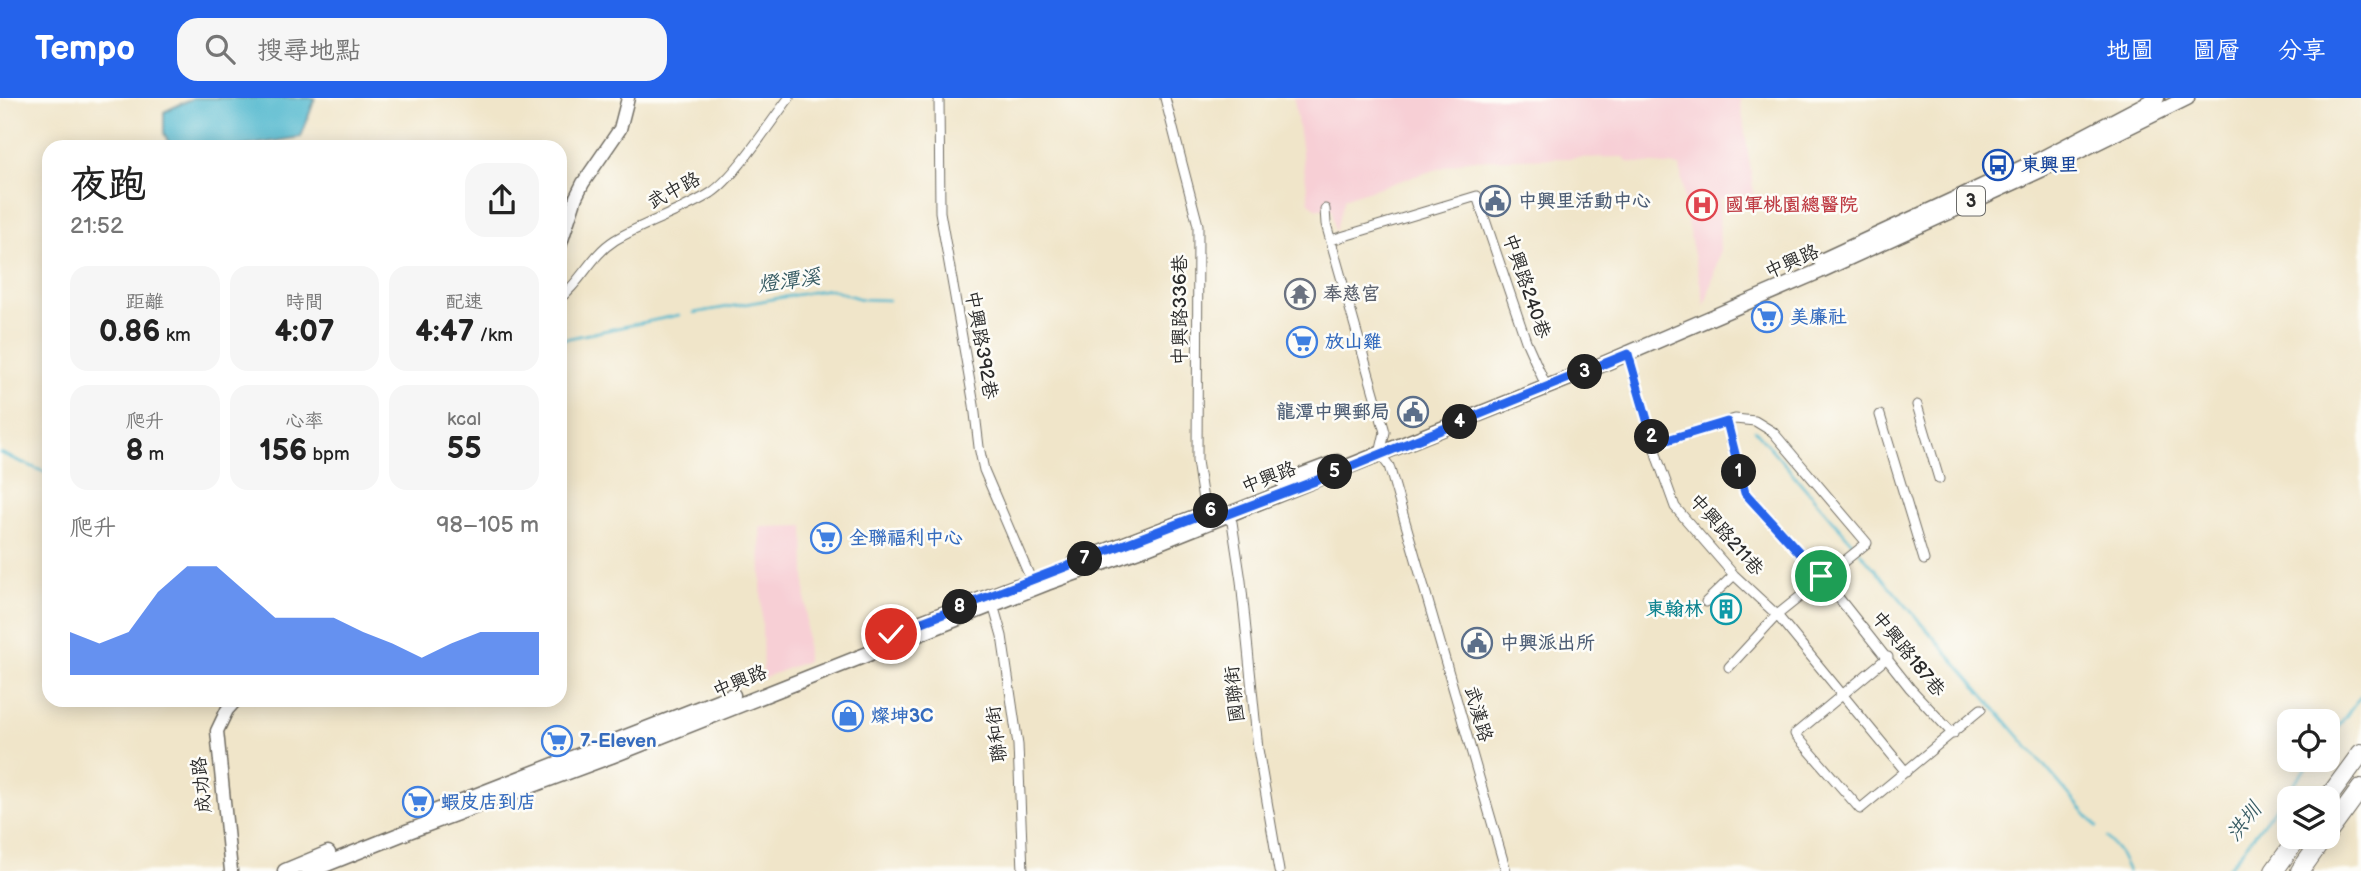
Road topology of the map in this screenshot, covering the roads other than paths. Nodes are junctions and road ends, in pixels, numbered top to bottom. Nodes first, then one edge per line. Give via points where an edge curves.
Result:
1 (628, 98) edge
2 (789, 98) edge
3 (940, 98) edge
4 (1165, 98) edge
5 (2157, 98) edge
6 (2187, 98) edge
7 (1325, 209) dead end
8 (567, 225) edge
9 (1331, 240) junction
10 (567, 292) edge
11 (1628, 354) junction
12 (1544, 382) junction
13 (1917, 405) dead end
14 (1880, 415) dead end
15 (1727, 422) junction
16 (1654, 444) junction
17 (1381, 449) junction
18 (1939, 479) dead end
19 (1221, 512) junction
20 (1924, 560) dead end
21 (1734, 575) junction
22 (1823, 578) junction
23 (1033, 584) junction
24 (992, 601) junction
25 (1706, 602) dead end
26 (1777, 615) junction
27 (1888, 657) junction
28 (1729, 667) dead end
29 (1842, 695) junction
30 (230, 707) edge
31 (1981, 709) dead end
32 (1953, 734) junction
33 (2361, 753) edge
34 (1906, 772) junction
35 (2337, 786) edge
36 (2361, 788) edge
37 (2340, 816) edge
38 (2290, 849) edge
39 (2316, 849) edge
40 (231, 871) edge
41 (285, 871) edge
42 (309, 871) edge
43 (1023, 871) edge
44 (1279, 871) edge
45 (1506, 871) edge
46 (2274, 871) edge
47 (2300, 871) edge

1 - 8 street via 620,129 583,183
2 - 10 street, 武中路 via 729,177 712,192 614,241 594,257
3 - 23 street, 中興路392巷 via 940,212 979,447 984,470
4 - 19 street, 中興路336巷 via 1198,225 1197,461 1203,500
5 - 12 main road, 中興路 / 3 via 2039,160 1809,267
6 - 11 main road, 中興路 / 3 via 2041,170
7 - 9 street, 武漢路
9 - 12 street, 中興路240巷 via 1477,197
9 - 17 street, 武漢路 via 1385,432
11 - 12 main road, 中興路 / 3
11 - 16 street, 中興路211巷
12 - 17 main road, 中興路 / 3
13 - 18 street
14 - 20 street
15 - 16 street
15 - 22 street, 中興路187巷 via 1745,493
15 - 22 street via 1755,421 1773,432 1861,548
16 - 21 street, 中興路211巷 via 1675,507
17 - 19 main road, 中興路 / 3
17 - 45 street, 武漢路
19 - 23 main road, 中興路 / 3 via 1147,547
19 - 44 street, 國聯街 via 1232,522 1258,749
21 - 25 street
21 - 26 street, 中興路211巷
22 - 26 street
22 - 27 street, 中興路187巷
23 - 24 main road, 中興路 / 3
24 - 41 main road, 中興路 / 3 via 485,790
24 - 42 main road, 中興路 / 3
24 - 43 street, 聯和街 via 1002,636 1018,746
26 - 28 street
26 - 29 street, 中興路211巷
27 - 29 street
27 - 32 street, 中興路187巷
29 - 34 street, 中興路211巷
29 - 34 street via 1795,734 1860,809
30 - 40 street, 成功路 via 217,731
31 - 32 street
32 - 34 street
33 - 35 highway
36 - 37 highway
38 - 46 highway
39 - 47 highway

